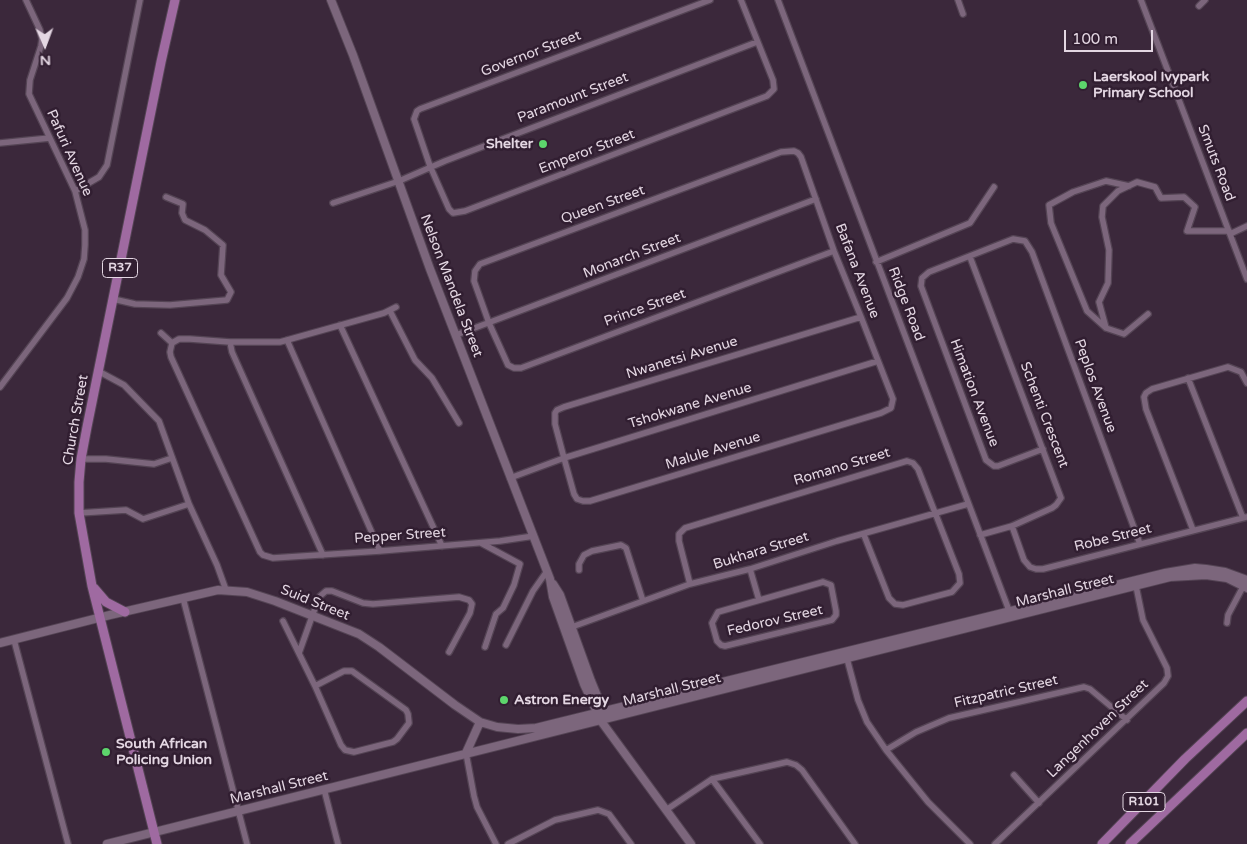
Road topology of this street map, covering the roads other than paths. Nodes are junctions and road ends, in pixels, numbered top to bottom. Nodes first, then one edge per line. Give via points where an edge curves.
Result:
1 (26, 0) edge
2 (140, 0) edge
3 (175, 0) edge
4 (331, 0) edge
5 (710, 0) edge
6 (741, 0) edge
7 (778, 0) edge
8 (958, 0) edge
9 (1141, 0) edge
10 (1205, 0) edge
11 (1198, 6) dead end
12 (964, 14) dead end
13 (757, 42) junction
14 (50, 138) junction
15 (0, 143) edge
16 (794, 151) joint
17 (430, 166) junction
18 (398, 181) junction
19 (1130, 186) junction
20 (994, 187) dead end
21 (75, 191) junction
22 (166, 197) dead end
23 (816, 199) junction
24 (333, 202) dead end
25 (1247, 226) edge
26 (1230, 232) junction
27 (834, 251) junction
28 (970, 257) junction
29 (876, 262) junction
30 (1247, 279) edge
31 (113, 299) junction
32 (396, 307) dead end
33 (390, 311) junction
34 (1148, 314) dead end
35 (862, 317) junction
36 (489, 323) junction
37 (340, 325) junction
38 (1106, 328) junction
39 (161, 333) dead end
40 (456, 335) junction
41 (287, 340) junction
42 (230, 342) junction
43 (172, 343) junction
44 (878, 361) junction
45 (98, 371) junction
46 (1188, 378) junction
47 (1247, 383) edge
48 (0, 386) edge
49 (893, 403) joint
50 (459, 423) dead end
51 (1044, 449) junction
52 (172, 458) junction
53 (564, 458) junction
54 (81, 459) junction
55 (510, 478) junction
56 (189, 504) junction
57 (968, 504) junction
58 (80, 513) junction
59 (935, 513) junction
60 (1245, 518) edge
61 (1012, 526) junction
62 (1193, 530) junction
63 (864, 535) junction
64 (980, 535) junction
65 (534, 536) junction
66 (481, 543) junction
67 (1140, 544) junction
68 (442, 546) junction
69 (380, 551) junction
70 (323, 554) junction
71 (750, 569) junction
72 (580, 570) dead end
73 (548, 575) junction
74 (1246, 582) edge
75 (690, 584) junction
76 (92, 586) junction
77 (1136, 586) junction
78 (226, 590) junction
79 (183, 598) junction
80 (759, 600) junction
81 (643, 601) junction
82 (124, 612) junction
83 (1010, 614) junction
84 (312, 616) junction
85 (100, 618) junction
86 (283, 621) dead end
87 (1227, 623) dead end
88 (568, 629) junction
89 (14, 640) junction
90 (0, 643) edge
91 (506, 645) dead end
92 (485, 647) dead end
93 (449, 652) dead end
94 (299, 653) junction
95 (846, 655) junction
96 (315, 686) junction
97 (1247, 701) edge
98 (600, 712) junction
99 (604, 720) junction
100 (1127, 720) junction
101 (480, 722) junction
102 (1247, 733) edge
103 (886, 750) junction
104 (466, 753) junction
105 (1014, 776) dead end
106 (712, 779) junction
107 (324, 789) junction
108 (1038, 803) junction
109 (666, 810) junction
110 (239, 811) junction
111 (154, 832) junction
112 (68, 844) edge
113 (107, 844) edge
114 (157, 844) edge
115 (247, 844) edge
116 (338, 844) edge
117 (496, 844) edge
118 (508, 844) edge
119 (631, 844) edge
120 (691, 844) edge
121 (760, 844) edge
122 (856, 844) edge
123 (970, 844) edge
124 (995, 844) edge
125 (1102, 844) edge
126 (1130, 844) edge

1 - 14 street, Pafuri Avenue via 42,40 29,94
2 - 21 street via 107,165 99,177
3 - 31 main road, Church Street / R37
4 - 18 street, Nelson Mandela Street
5 - 17 street, Governor Street via 420,109 414,119
6 - 13 street
7 - 29 street, Ridge Road
8 - 12 street
9 - 26 street, Smuts Road
10 - 11 street
13 - 17 street, Paramount Street
13 - 17 street, Emperor Street via 774,89 762,99 459,213 449,209
14 - 15 street
14 - 21 street, Pafuri Avenue
16 - 23 street, Bafana Avenue via 801,157
16 - 36 street, Queen Street via 781,152 480,264 474,281
17 - 18 street, Paramount Street
18 - 24 street, Paramount Street
18 - 40 street, Nelson Mandela Street
19 - 26 street via 1137,182 1155,186 1161,198 1184,197 1195,207 1187,231
19 - 38 street via 1103,206 1109,250 1108,283 1099,302
19 - 38 street via 1106,181 1073,192 1050,205 1051,223 1088,311
20 - 29 street via 970,222
21 - 48 street, Pafuri Avenue via 85,230 84,259 78,277 58,311
22 - 31 street via 184,204 182,213 185,220 205,230 223,245 221,274 231,292 227,300 170,305 135,304
23 - 27 street, Bafana Avenue
23 - 36 street, Monarch Street
25 - 26 street
26 - 30 street, Smuts Road
27 - 35 street, Bafana Avenue
27 - 36 street, Prince Street via 521,368 508,365
28 - 51 street, Schenti Crescent
28 - 51 street, Himation Avenue via 928,272 922,281 986,460 998,466
28 - 67 street, Peplos Avenue via 1013,239 1028,244
29 - 57 street, Ridge Road
31 - 45 main road, Church Street / R37
32 - 33 street
33 - 37 street
33 - 50 street via 415,360 432,378
34 - 38 street via 1124,334
35 - 44 street, Bafana Avenue
35 - 53 street, Nwanetsi Avenue via 557,410 555,418
36 - 40 street, Monarch Street
37 - 41 street
37 - 68 street
39 - 43 street
40 - 55 street, Nelson Mandela Street
41 - 42 street via 273,343
41 - 69 street
42 - 43 street via 179,339
42 - 70 street
43 - 70 street, Pepper Street via 171,358 260,552 268,557
44 - 49 street, Bafana Avenue
44 - 53 street, Tshokwane Avenue
45 - 52 street via 124,385 159,421
45 - 54 main road, Church Street / R37
46 - 47 street via 1228,367 1241,372
46 - 60 street
46 - 62 street via 1152,389 1146,393 1144,403
49 - 53 street, Malule Avenue via 891,408 881,413 590,501 577,499
51 - 61 street, Schenti Crescent via 1061,498 1056,505
52 - 54 street via 154,464
52 - 56 street
53 - 55 street, Tshokwane Avenue
54 - 58 main road, Church Street / R37
55 - 65 street, Nelson Mandela Street
56 - 58 street via 143,519 126,510
56 - 78 street
57 - 59 street, Bukhara Street
57 - 64 street, Ridge Road
58 - 76 main road, Church Street / R37
59 - 63 street, Bukhara Street
59 - 63 street, Romano Street via 960,579 952,592 903,605 895,604 889,598
59 - 75 street, Romano Street via 916,466 900,463 685,528 679,541
60 - 62 street, Robe Street
61 - 64 street, Schenti Crescent
61 - 67 street, Robe Street via 1024,560 1036,569
62 - 67 street, Robe Street
63 - 71 street, Bukhara Street
64 - 83 street, Ridge Road
65 - 66 street, Pepper Street
65 - 73 street, Nelson Mandela Street
66 - 68 street, Pepper Street
66 - 92 street via 520,564 507,600 496,614
68 - 69 street, Pepper Street
69 - 70 street, Pepper Street
71 - 75 street, Bukhara Street
71 - 80 street, Fedorov Street
72 - 81 street via 579,564 584,555 621,545 626,548
73 - 88 street, Nelson Mandela Street via 553,597
73 - 91 street via 533,591
74 - 77 street, Marshall Street via 1206,575 1170,577
74 - 83 street, Marshall Street via 1225,572 1180,570
74 - 87 street
75 - 81 street, Bukhara Street
76 - 82 main road via 106,602
76 - 85 main road, Church Street / R37
77 - 83 street, Marshall Street
77 - 100 street, Langenhoven Street via 1143,620 1164,660 1168,676
78 - 79 street, Suid Street
78 - 84 street, Suid Street via 254,594
79 - 82 street, Suid Street
79 - 110 street
80 - 80 street, Fedorov Street via 827,583 831,585 836,615 832,620 725,646 718,643 712,623 718,612
81 - 88 street, Bukhara Street
82 - 85 street, Suid Street
83 - 95 street, Marshall Street
84 - 93 street via 319,597 326,591 373,604 465,598 472,604 471,609
84 - 94 street
84 - 101 street, Suid Street via 359,634
85 - 89 street, Suid Street
85 - 111 main road, Church Street / R37
86 - 94 street
88 - 98 street, Nelson Mandela Street
89 - 90 street, Suid Street
89 - 112 street
94 - 96 street
95 - 98 street, Marshall Street
95 - 99 street, Marshall Street
95 - 103 street via 860,708
96 - 96 street via 340,745 349,752 395,741 409,723 406,710 352,671 344,671
97 - 125 main road, R101
98 - 99 street, Nelson Mandela Street
98 - 101 street, Suid Street via 536,728 514,729
99 - 104 street, Marshall Street
99 - 109 street, Nelson Mandela Street
100 - 103 street, Fitzpatric Street via 1096,693 1084,687 949,718
100 - 108 street, Langenhoven Street
101 - 104 street
102 - 126 main road, R101
103 - 123 street via 928,802
104 - 107 street, Marshall Street
104 - 117 street via 477,807
105 - 108 street
106 - 109 street
106 - 121 street
106 - 122 street via 783,763 796,765
107 - 110 street, Marshall Street
107 - 116 street
108 - 124 street, Langenhoven Street
109 - 120 street, Nelson Mandela Street
110 - 111 street, Marshall Street
110 - 115 street
111 - 113 street, Marshall Street
111 - 114 main road, Church Street / R37
118 - 119 street via 555,820 598,810 609,814

